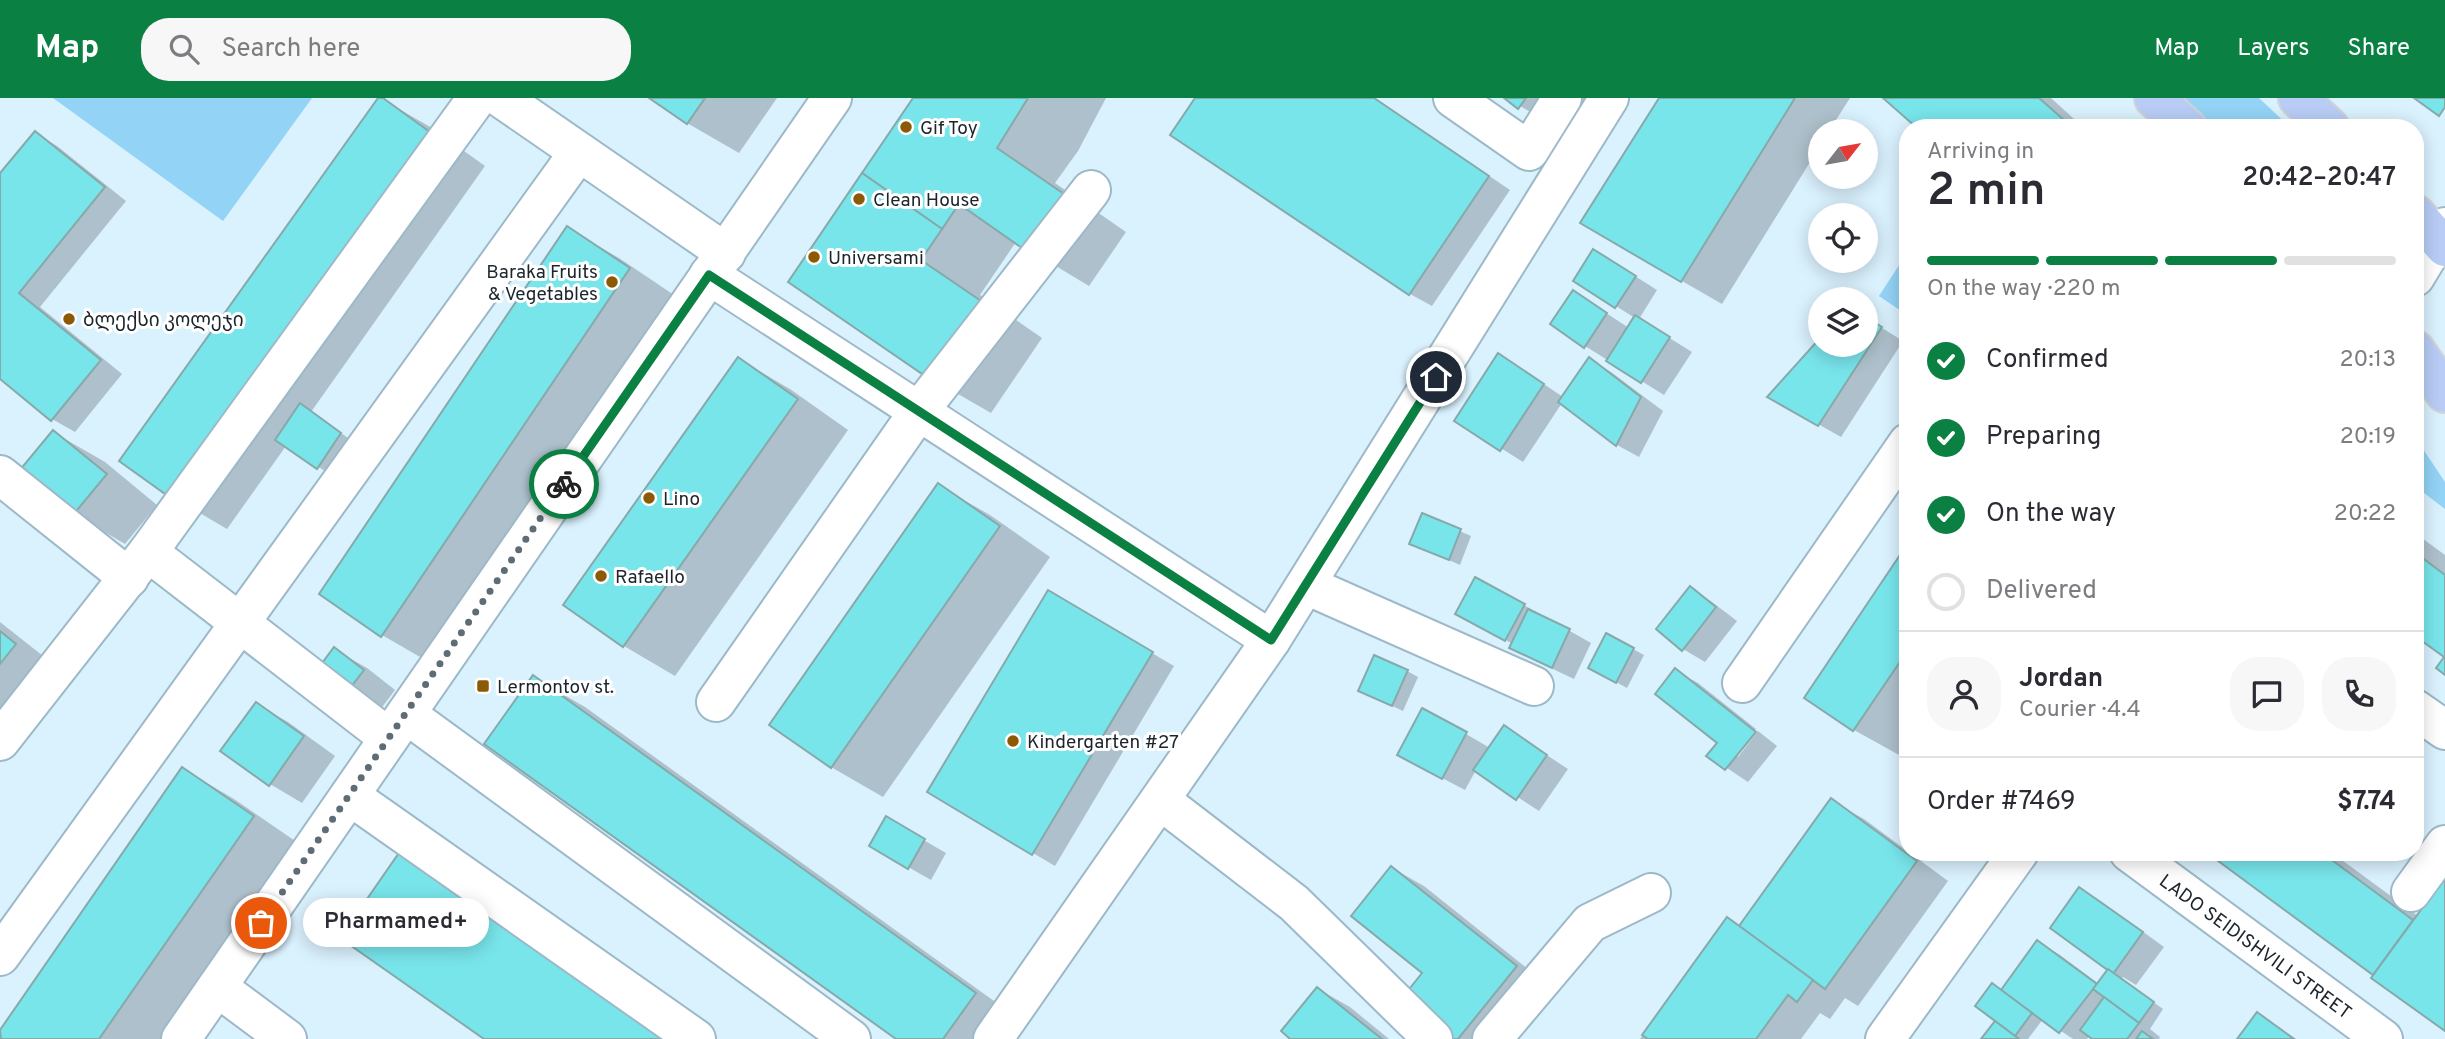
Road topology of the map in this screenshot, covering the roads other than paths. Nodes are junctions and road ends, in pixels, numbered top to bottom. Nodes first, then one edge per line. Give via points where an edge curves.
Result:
1 (477, 98) edge
2 (501, 98) edge
3 (1453, 98) edge
4 (1562, 98) edge
5 (1609, 98) edge
6 (2298, 98) edge
7 (826, 100) edge
8 (2320, 119) edge
9 (579, 152) junction
10 (1091, 190) dead end
11 (2436, 232) edge
12 (2424, 257) edge
13 (717, 264) junction
14 (2424, 363) edge
15 (2445, 393) edge
16 (919, 411) junction
17 (1899, 456) edge
18 (0, 475) edge
19 (138, 565) junction
20 (1306, 586) junction
21 (239, 623) junction
22 (1271, 640) junction
23 (1742, 683) dead end
24 (1534, 685) dead end
25 (716, 702) dead end
26 (2424, 715) edge
27 (398, 726) junction
28 (2445, 730) edge
29 (0, 741) edge
30 (350, 796) junction
31 (1160, 800) junction
32 (2445, 845) edge
33 (2013, 861) edge
34 (2141, 861) edge
35 (2411, 892) dead end
36 (1651, 893) dead end
37 (0, 956) edge
38 (217, 987) junction
39 (2380, 1038) edge
40 (181, 1039) edge
41 (287, 1039) edge
42 (696, 1039) edge
43 (851, 1039) edge
44 (993, 1039) edge
45 (1433, 1039) edge
46 (1492, 1039) edge
47 (1885, 1039) edge

1 - 19 street
2 - 9 street
3 - 4 street via 1529,150
5 - 20 street
6 - 8 main road
7 - 13 street
9 - 13 street
9 - 21 street
10 - 16 street
11 - 12 street
13 - 16 street
13 - 27 street
14 - 15 main road
16 - 22 street
16 - 25 street
17 - 23 street
18 - 19 street
19 - 21 street
19 - 29 street
20 - 22 street
20 - 24 street
21 - 27 street
21 - 37 street
22 - 31 street
26 - 28 street
27 - 30 street
27 - 43 street
30 - 38 street
30 - 42 street
31 - 44 street
31 - 45 street via 1294,903
32 - 35 street
33 - 47 street
34 - 39 street, LADO SEIDISHVILI STREET
36 - 46 street via 1590,923
38 - 40 street
38 - 41 street

